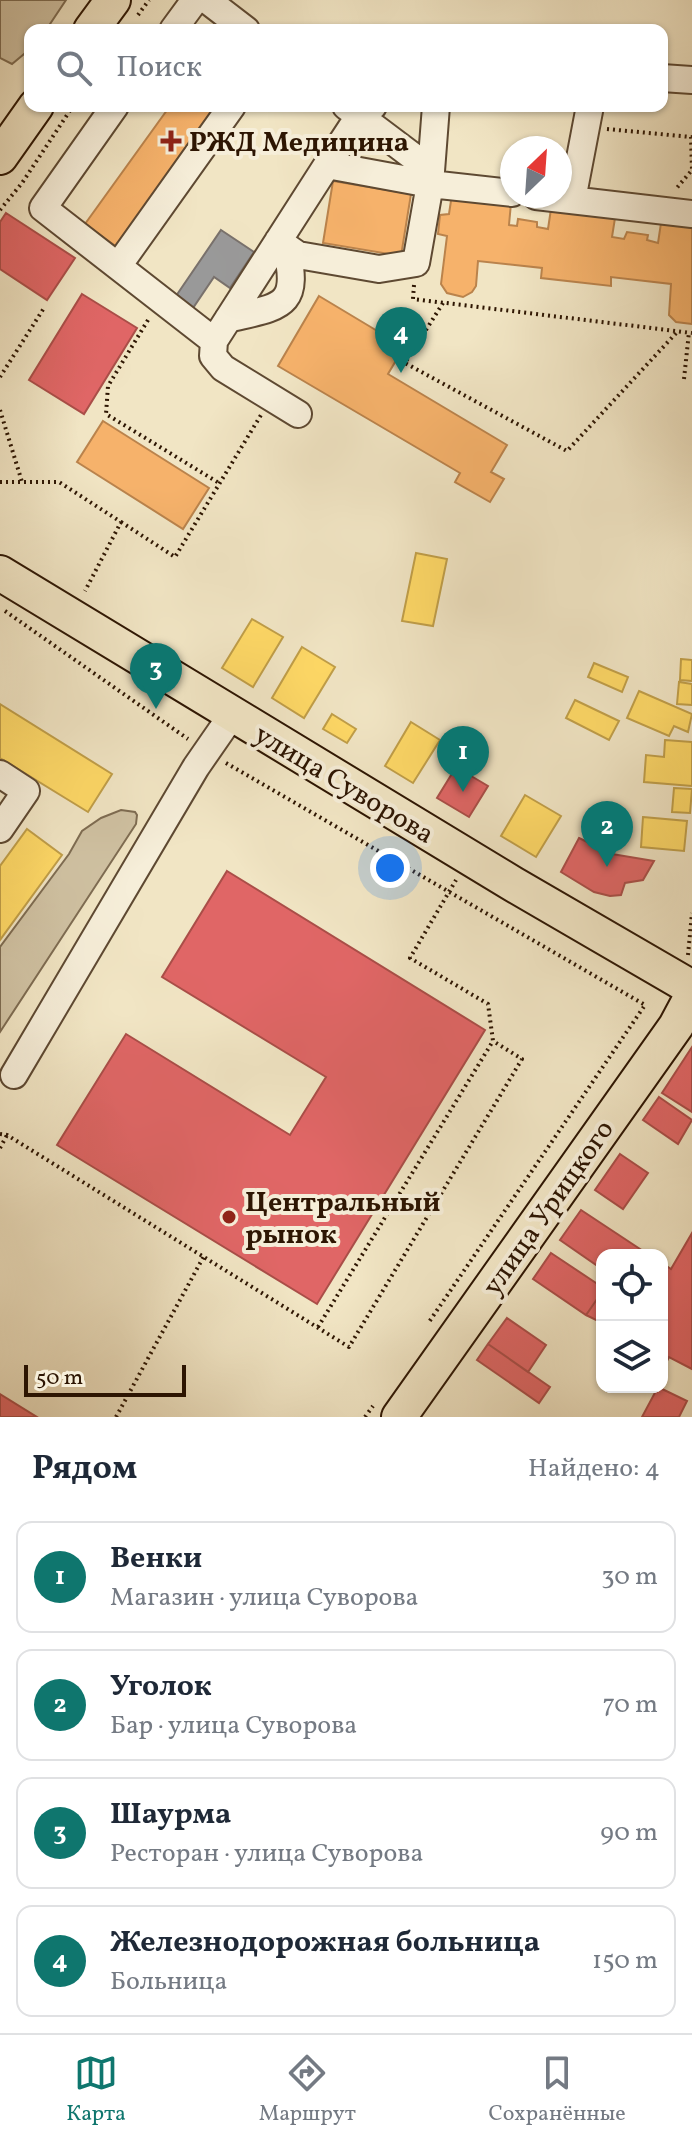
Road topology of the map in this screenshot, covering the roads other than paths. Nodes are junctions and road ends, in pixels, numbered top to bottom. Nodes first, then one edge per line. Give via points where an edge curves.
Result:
1 (113, 0) edge
2 (195, 0) edge
3 (207, 0) edge
4 (95, 24) edge
5 (177, 24) edge
6 (238, 24) edge
7 (668, 78) edge
8 (692, 80) edge
9 (32, 112) edge
10 (111, 112) edge
11 (228, 112) edge
12 (358, 112) edge
13 (363, 112) edge
14 (436, 112) edge
15 (587, 116) edge
16 (0, 157) edge
17 (327, 165) junction
18 (431, 177) junction
19 (500, 191) edge
20 (572, 200) joint
21 (692, 214) edge
22 (282, 244) junction
23 (118, 266) junction
24 (221, 330) junction
25 (298, 414) dead end
26 (0, 573) edge
27 (232, 715) junction
28 (0, 774) edge
29 (0, 829) edge
30 (690, 974) edge
31 (692, 996) edge
32 (14, 1075) dead end
33 (386, 1411) edge

1 - 4 main road
2 - 5 lane
3 - 6 lane
7 - 8 lane
9 - 16 main road
10 - 23 lane via 43,208
11 - 23 lane
12 - 17 lane
13 - 18 lane
14 - 18 lane
15 - 20 lane
17 - 18 lane
17 - 22 lane
18 - 19 lane
18 - 22 lane via 416,263 379,269 298,255
20 - 21 lane
22 - 24 lane
22 - 24 lane via 293,280 286,299
23 - 24 lane via 161,299
24 - 25 lane via 213,356 223,368
26 - 27 main road, улица Суворова
27 - 30 main road, улица Суворова via 469,857
27 - 32 lane
28 - 29 lane via 26,791
31 - 33 main road, улица Урицкого via 676,1026

